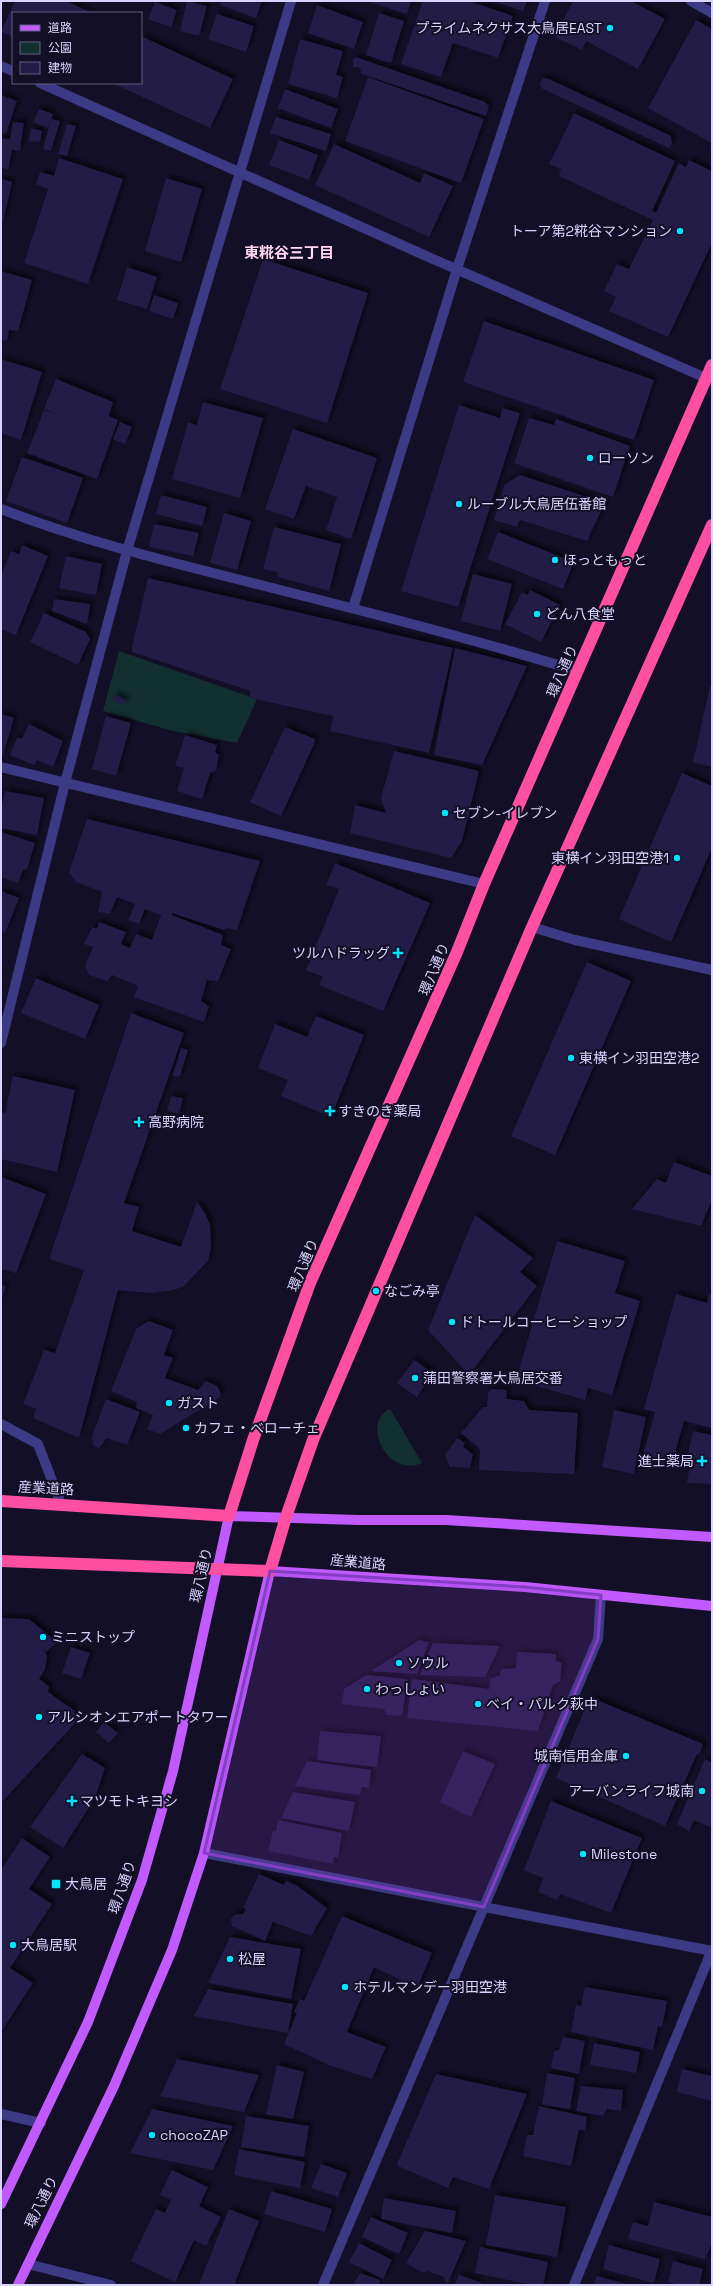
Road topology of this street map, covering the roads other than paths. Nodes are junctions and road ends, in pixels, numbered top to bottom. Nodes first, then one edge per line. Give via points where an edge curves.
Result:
1 (291, 1) edge
2 (545, 1) edge
3 (691, 1) edge
4 (712, 13) edge
5 (1, 66) edge
6 (12, 71) edge
7 (42, 84) edge
8 (241, 172) junction
9 (457, 269) junction
10 (712, 365) edge
11 (706, 378) junction
12 (1, 508) edge
13 (712, 525) edge
14 (127, 552) junction
15 (353, 608) junction
16 (578, 672) junction
17 (1, 767) edge
18 (65, 782) junction
19 (484, 884) junction
20 (532, 927) junction
21 (712, 970) edge
22 (1, 1043) edge
23 (1, 1424) edge
24 (1, 1501) edge
25 (61, 1504) junction
26 (229, 1516) junction
27 (286, 1517) junction
28 (712, 1537) edge
29 (1, 1561) edge
30 (218, 1571) junction
31 (270, 1572) junction
32 (601, 1595) junction
33 (712, 1606) edge
34 (204, 1854) junction
35 (484, 1907) junction
36 (712, 1951) edge
37 (1, 2114) edge
38 (41, 2123) junction
39 (1, 2204) edge
40 (28, 2264) junction
41 (18, 2285) edge
42 (111, 2285) edge
43 (323, 2285) edge
44 (574, 2285) edge

1 - 8 street
2 - 9 street
3 - 4 street
5 - 6 street
7 - 8 street
8 - 9 street
8 - 14 street
9 - 11 street
9 - 15 street
10 - 11 highway, 環八通り
11 - 16 highway, 環八通り
12 - 14 street via 35,522
13 - 20 highway, 環八通り
14 - 15 street
14 - 18 street
15 - 16 street
16 - 19 highway, 環八通り
17 - 18 street
18 - 19 street
18 - 22 street
19 - 26 highway, 環八通り via 458,952 310,1283 253,1440
20 - 21 street via 575,940
20 - 27 highway, 環八通り via 313,1440
23 - 25 street via 38,1444
24 - 25 highway, 産業道路
25 - 26 highway, 産業道路
26 - 27 main road, 産業道路
26 - 30 main road, 環八通り
27 - 28 main road, 産業道路 via 446,1520
27 - 31 highway, 環八通り
29 - 30 highway, 産業道路
30 - 31 highway, 産業道路
30 - 38 main road, 環八通り via 173,1770 142,1880 88,2022
31 - 32 main road, 産業道路 via 525,1587
31 - 34 main road, 環八通り
32 - 33 main road, 産業道路
32 - 35 street via 598,1639
34 - 35 street
34 - 40 main road, 環八通り via 172,1950 114,2086
35 - 36 street
35 - 43 street
36 - 44 street
37 - 38 street
38 - 39 main road, 環八通り
40 - 41 main road, 環八通り
40 - 42 street

